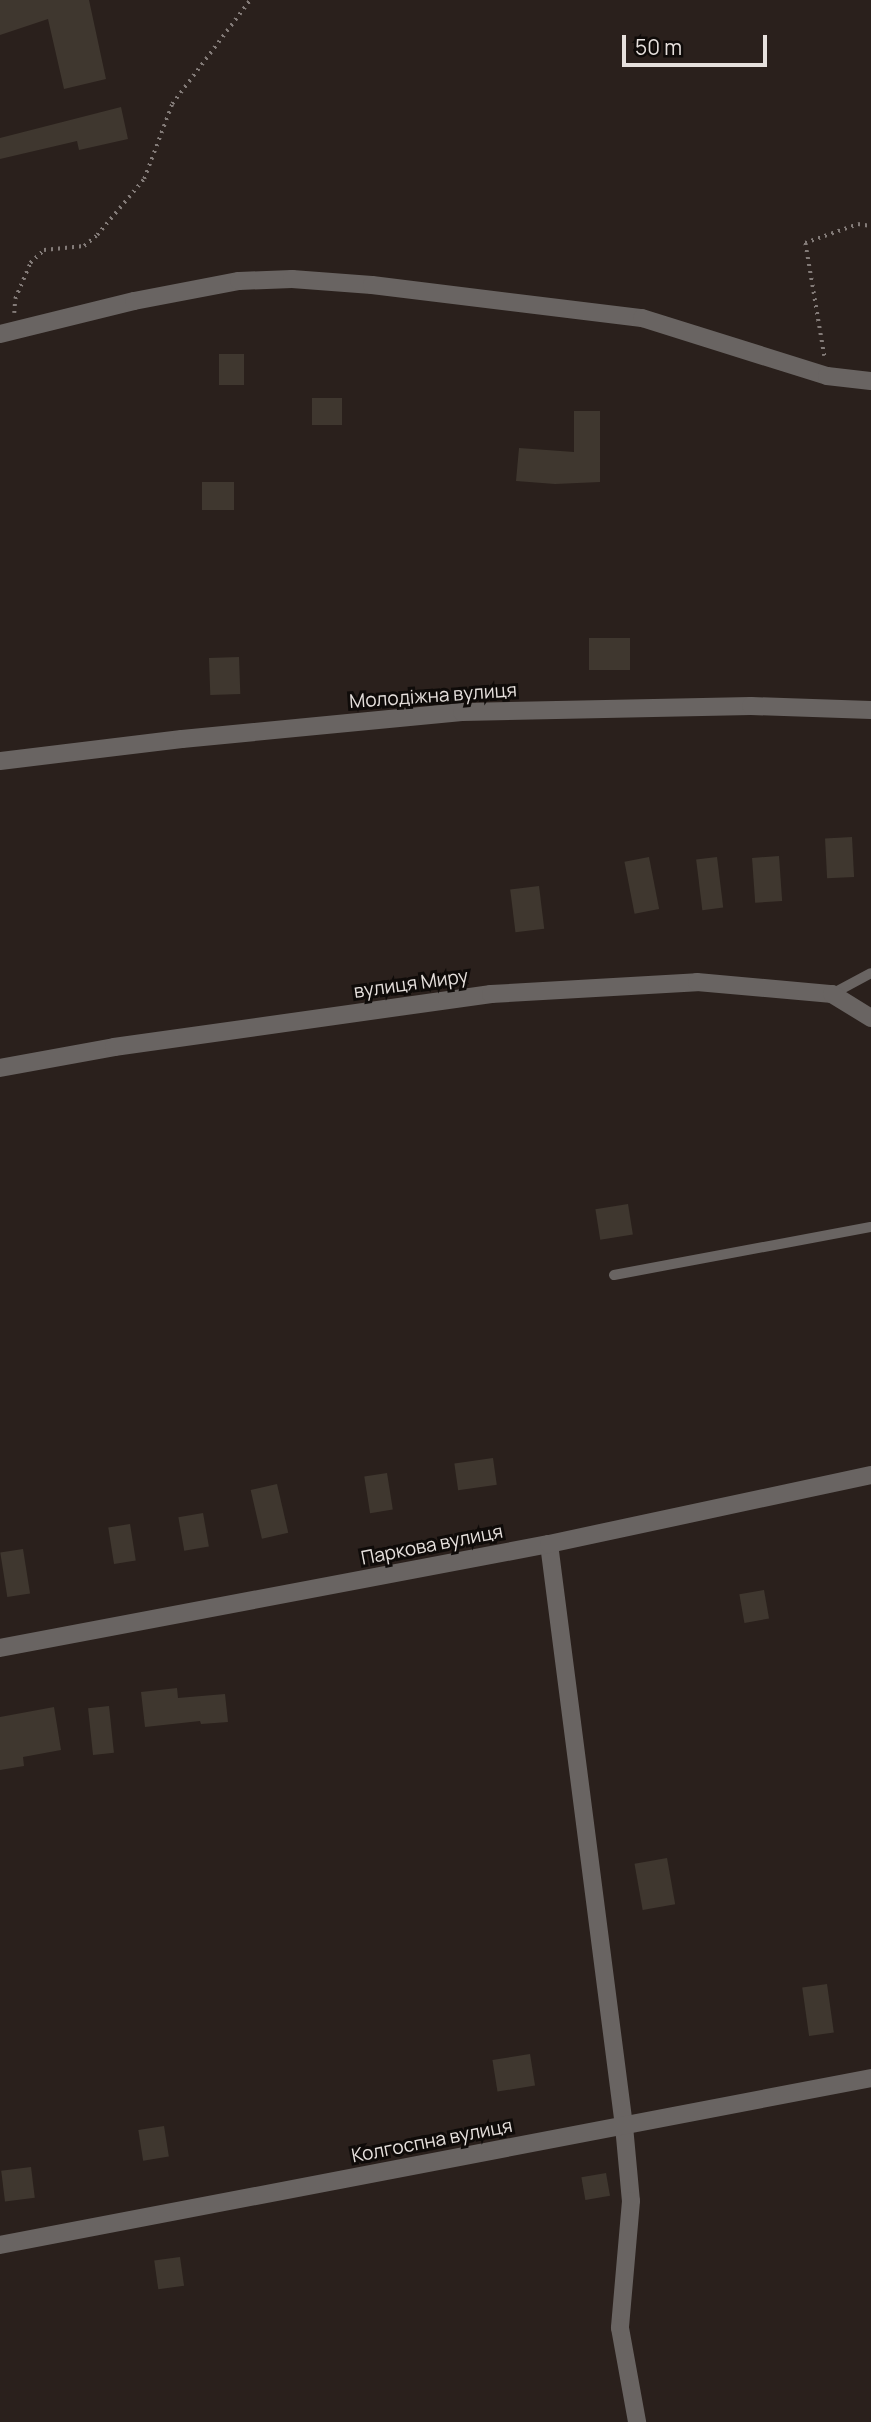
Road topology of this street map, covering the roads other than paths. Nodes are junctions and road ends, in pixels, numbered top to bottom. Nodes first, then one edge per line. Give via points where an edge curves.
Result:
1 (6, 333) edge
2 (871, 381) edge
3 (871, 710) edge
4 (0, 761) edge
5 (871, 973) edge
6 (832, 994) junction
7 (871, 1018) edge
8 (0, 1068) edge
9 (871, 1227) edge
10 (614, 1275) dead end
11 (871, 1475) edge
12 (549, 1544) junction
13 (0, 1648) edge
14 (871, 2078) edge
15 (624, 2126) junction
16 (0, 2245) edge
17 (637, 2422) edge

1 - 2 street via 134,301 226,284 292,279 642,318 827,376
3 - 4 street, Молодіжна вулиця via 751,706 462,712
5 - 6 lane
6 - 7 street
6 - 8 street, вулиця Миру via 697,982 491,994 114,1047
9 - 10 lane
11 - 12 street, Паркова вулиця
12 - 13 street, Паркова вулиця
12 - 15 street
14 - 15 street, Колгоспна вулиця
15 - 16 street, Колгоспна вулиця
15 - 17 street via 631,2201 620,2328

